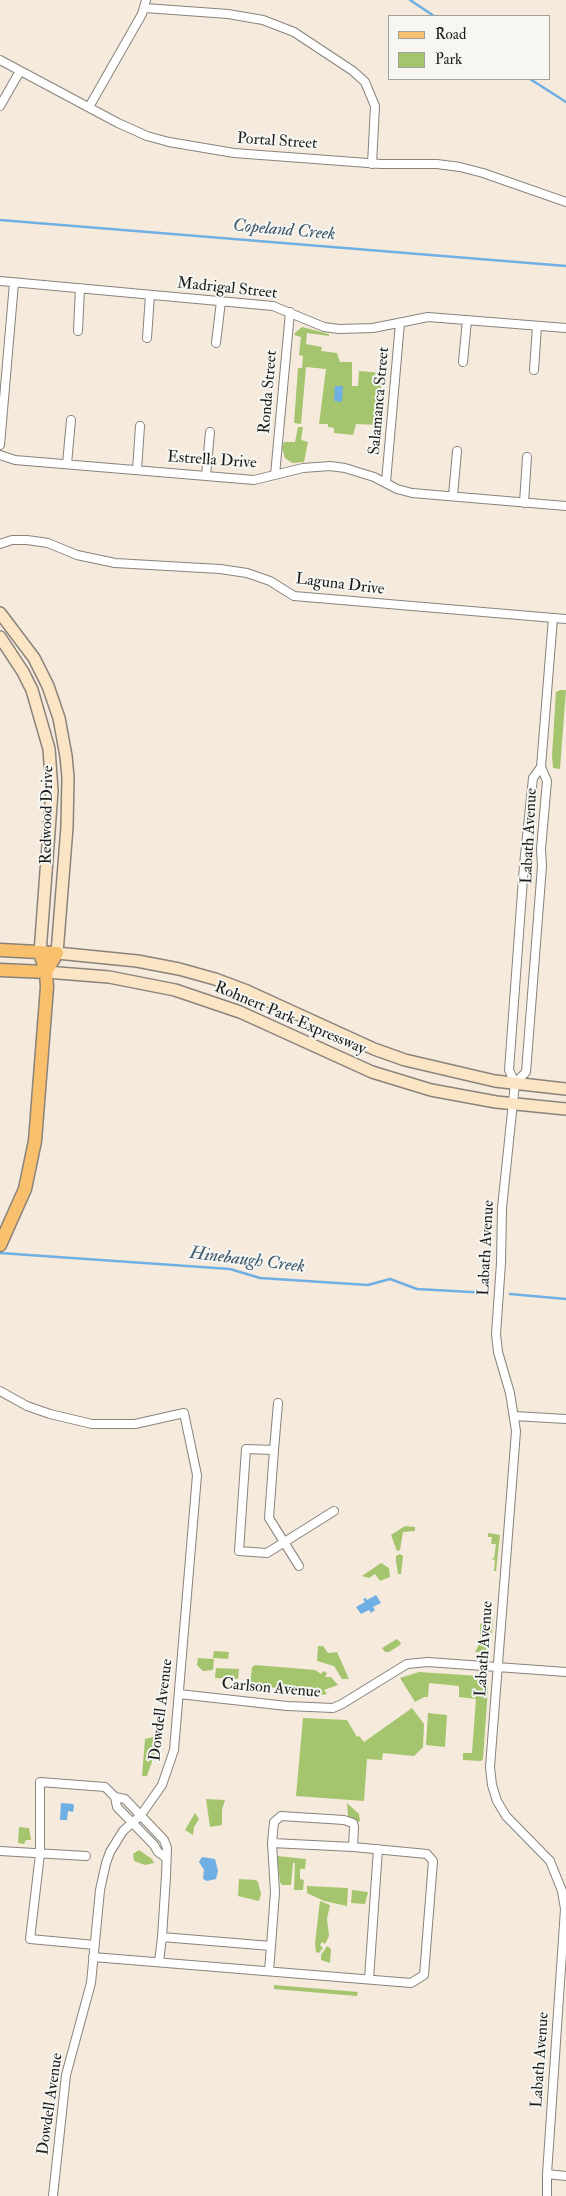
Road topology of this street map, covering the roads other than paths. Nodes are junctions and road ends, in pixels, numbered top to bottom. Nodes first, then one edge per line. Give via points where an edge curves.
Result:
1 (145, 4) edge
2 (0, 60) edge
3 (20, 71) junction
4 (0, 106) edge
5 (89, 107) junction
6 (372, 164) junction
7 (566, 202) edge
8 (0, 281) edge
9 (14, 283) junction
10 (80, 288) junction
11 (150, 295) junction
12 (221, 301) junction
13 (290, 312) junction
14 (467, 320) junction
15 (400, 323) junction
16 (537, 326) junction
17 (566, 328) edge
18 (78, 332) dead end
19 (147, 338) dead end
20 (216, 344) dead end
21 (463, 362) dead end
22 (534, 370) dead end
23 (71, 420) dead end
24 (140, 426) dead end
25 (210, 432) dead end
26 (0, 445) edge
27 (457, 451) dead end
28 (0, 455) edge
29 (527, 457) dead end
30 (67, 464) junction
31 (137, 470) junction
32 (206, 476) junction
33 (276, 476) junction
34 (386, 482) junction
35 (453, 496) junction
36 (524, 502) junction
37 (566, 506) edge
38 (0, 544) edge
39 (0, 613) edge
40 (553, 618) junction
41 (566, 619) edge
42 (0, 637) edge
43 (541, 767) junction
44 (0, 950) edge
45 (40, 953) junction
46 (58, 953) junction
47 (0, 970) edge
48 (46, 972) junction
49 (291, 1012) junction
50 (283, 1030) junction
51 (515, 1083) junction
52 (566, 1089) edge
53 (513, 1104) junction
54 (566, 1109) edge
55 (1, 1243) edge
56 (0, 1391) edge
57 (278, 1403) dead end
58 (514, 1416) junction
59 (566, 1419) edge
60 (274, 1450) junction
61 (334, 1511) dead end
62 (284, 1542) junction
63 (299, 1566) dead end
64 (498, 1668) junction
65 (566, 1672) edge
66 (179, 1694) junction
67 (115, 1797) junction
68 (141, 1815) junction
69 (132, 1823) junction
70 (272, 1843) junction
71 (353, 1847) junction
72 (378, 1849) junction
73 (0, 1851) edge
74 (40, 1854) junction
75 (86, 1856) dead end
76 (165, 1857) junction
77 (566, 1910) edge
78 (162, 1937) junction
79 (95, 1945) junction
80 (271, 1946) junction
81 (93, 1957) junction
82 (159, 1962) junction
83 (270, 1971) junction
84 (369, 1979) junction
85 (547, 2174) junction
86 (566, 2176) edge
87 (53, 2196) edge
88 (547, 2196) edge

1 - 5 street
1 - 6 street via 263,20 294,32 353,71 365,82 375,106
2 - 3 street, Portal Street
3 - 4 street
3 - 5 street, Portal Street
5 - 6 street, Portal Street via 147,136 189,147
6 - 7 street, Portal Street via 460,167
8 - 9 street, Madrigal Street
9 - 10 street, Madrigal Street
9 - 26 street
10 - 11 street, Madrigal Street
10 - 18 street
11 - 12 street, Madrigal Street
11 - 19 street
12 - 13 street, Madrigal Street via 273,306
12 - 20 street
13 - 15 street, Madrigal Street via 311,322 339,329
13 - 33 street, Ronda Street
14 - 15 street, Madrigal Street via 428,317
14 - 16 street, Madrigal Street
14 - 21 street
15 - 34 street, Salamanca Street
16 - 17 street, Madrigal Street
16 - 22 street
23 - 30 street
24 - 31 street
25 - 32 street
27 - 35 street
28 - 30 street, Estrella Drive via 15,460
29 - 36 street
30 - 31 street, Estrella Drive
31 - 32 street, Estrella Drive
32 - 33 street, Estrella Drive via 254,480
33 - 34 street, Estrella Drive via 303,468 330,466
34 - 35 street, Estrella Drive via 404,492
35 - 36 street, Estrella Drive
36 - 37 street, Estrella Drive
38 - 40 street, Laguna Drive via 27,540 115,563 247,573 270,581 294,596
39 - 46 main road, Redwood Drive via 34,658 48,686 59,718 66,756 67,820
40 - 41 street, Laguna Drive
40 - 43 street, Labath Avenue
42 - 45 main road, Redwood Drive via 32,690 50,758 52,791
43 - 51 street, Labath Avenue via 533,778 524,865 509,1070
43 - 51 street, Labath Avenue via 547,780 526,1072
44 - 45 main road, Rohnert Park Expressway
45 - 46 main road, Rohnert Park Expressway
45 - 48 main road, Redwood Drive
46 - 48 main road, Redwood Drive
46 - 49 main road, Rohnert Park Expressway via 179,969 231,985
47 - 48 main road, Rohnert Park Expressway
48 - 50 main road, Rohnert Park Expressway via 109,977 175,990
48 - 55 main road, Redwood Drive via 41,1075 31,1169 17,1211
49 - 50 main road
49 - 51 main road, Rohnert Park Expressway via 405,1060 464,1075
50 - 53 main road, Rohnert Park Expressway via 328,1053 403,1082
51 - 52 main road, Rohnert Park Expressway
51 - 53 street, Labath Avenue
53 - 54 main road, Rohnert Park Expressway
53 - 58 street, Labath Avenue via 503,1195 496,1334
56 - 66 street, Dowdell Avenue via 27,1406 92,1424 135,1424 184,1412 196,1464 197,1485
57 - 60 street
58 - 59 street
58 - 64 street, Labath Avenue via 516,1431
60 - 62 street via 269,1518
60 - 62 street via 246,1449 239,1551 266,1553
61 - 62 street
62 - 63 street
64 - 65 street, Carlson Avenue
64 - 66 street, Carlson Avenue via 428,1662 408,1664 333,1708
64 - 77 street, Labath Avenue via 490,1766 492,1785 506,1816 550,1861
66 - 68 street, Dowdell Avenue via 172,1762 162,1785
67 - 68 street via 124,1799
67 - 69 street via 117,1807
67 - 74 street via 106,1787 40,1782
68 - 69 street, Dowdell Avenue
68 - 76 street via 164,1840 167,1848
69 - 76 street
69 - 79 street, Dowdell Avenue via 116,1842 106,1862
70 - 71 street
70 - 71 street via 274,1822 281,1816 344,1820 353,1824
70 - 80 street via 275,1892
71 - 72 street
72 - 84 street
72 - 84 street via 427,1854 433,1861 424,1975 411,1983
73 - 74 street
74 - 75 street
74 - 79 street via 30,1938
76 - 78 street
77 - 85 street, Labath Avenue
78 - 80 street
78 - 82 street
79 - 81 street, Dowdell Avenue
80 - 83 street
81 - 82 street
81 - 87 street, Dowdell Avenue via 88,1998 66,2076
82 - 83 street
83 - 84 street
85 - 86 street
85 - 88 street, Labath Avenue

